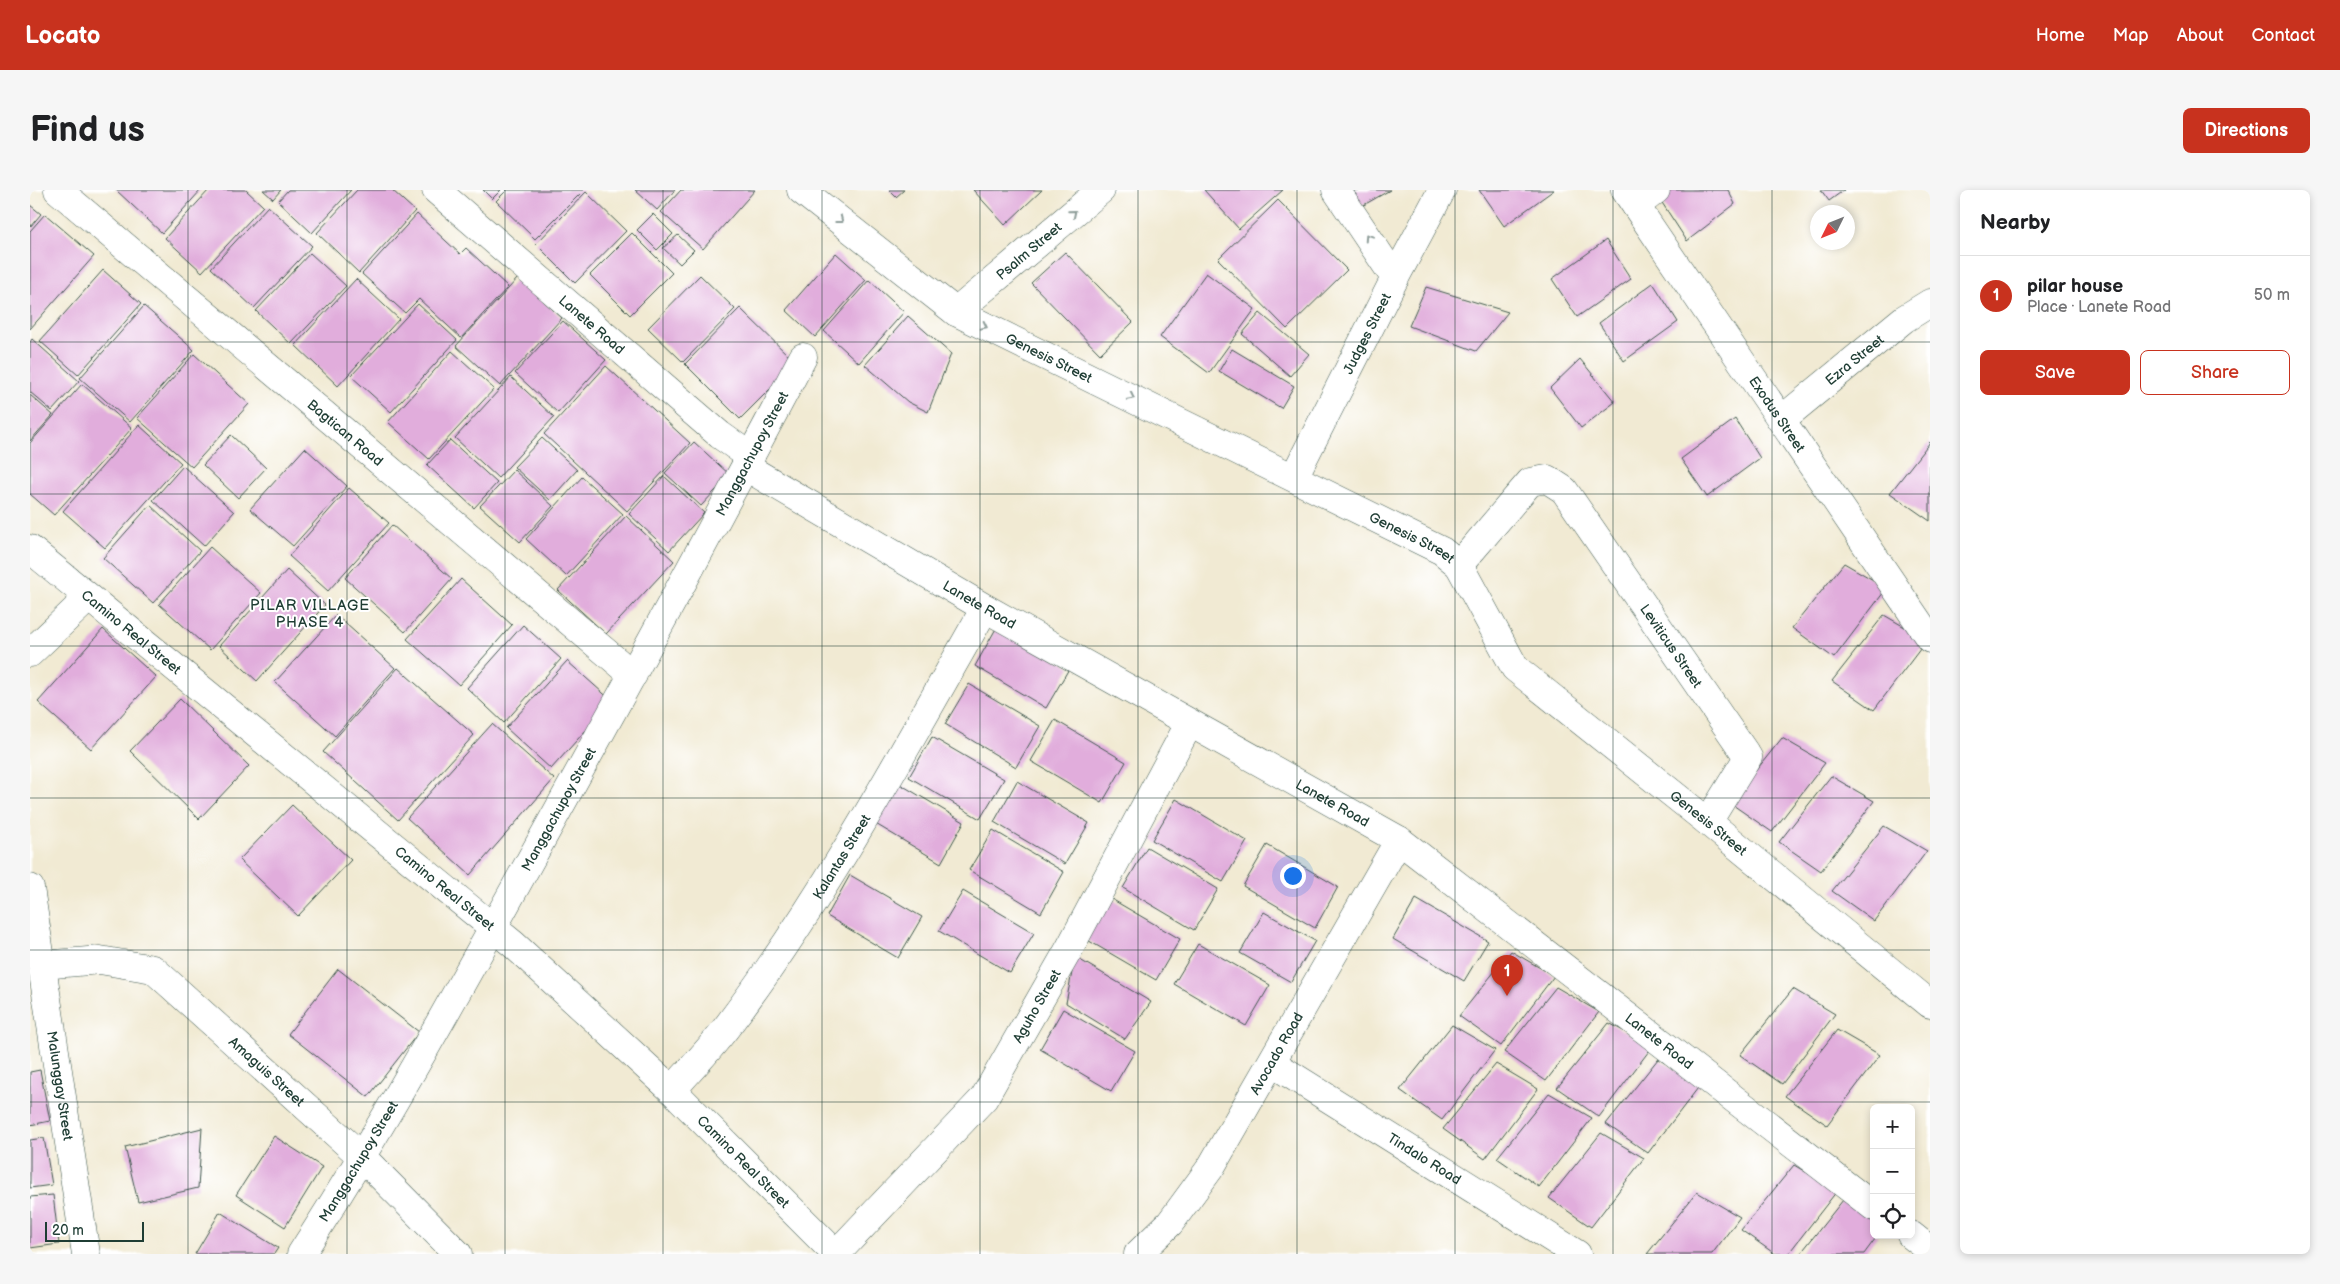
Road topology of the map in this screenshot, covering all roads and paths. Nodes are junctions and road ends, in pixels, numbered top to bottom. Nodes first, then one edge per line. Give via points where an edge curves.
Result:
1 (58, 190) edge
2 (436, 190) edge
3 (801, 190) edge
4 (1101, 190) edge
5 (1336, 190) edge
6 (1442, 190) edge
7 (1639, 195) edge
8 (1395, 278) junction
9 (1930, 304) edge
10 (956, 312) junction
11 (804, 357) dead end
12 (1781, 420) junction
13 (748, 462) junction
14 (1294, 477) junction
15 (30, 549) edge
16 (1460, 564) junction
17 (88, 598) junction
18 (985, 608) junction
19 (1930, 639) edge
20 (30, 653) edge
21 (633, 675) junction
22 (1189, 724) junction
23 (1708, 822) junction
24 (1399, 840) junction
25 (30, 888) edge
26 (493, 927) junction
27 (42, 965) junction
28 (1927, 997) edge
29 (1272, 1063) junction
30 (672, 1090) junction
31 (363, 1158) junction
32 (1870, 1204) edge
33 (1915, 1238) edge
34 (1930, 1250) edge
35 (86, 1254) edge
36 (301, 1254) edge
37 (458, 1254) edge
38 (836, 1254) edge
39 (1138, 1254) edge
40 (1577, 1254) edge

1 - 21 street, Bagtican Road
2 - 13 street, Lanete Road
3 -> 10 street, Genesis Street
10 -> 4 street, Psalm Street
8 -> 5 street
6 - 8 street, Judges Street
7 - 12 street, Exodus Street
8 - 14 street, Judges Street
9 - 12 street, Ezra Street via 1904,319
10 -> 14 street, Genesis Street
11 - 13 street, Manggachupoy Street
12 - 19 street, Exodus Street
13 - 18 street, Lanete Road
13 - 21 street, Manggachupoy Street
14 - 16 street, Genesis Street
15 - 17 street, Camino Real Street
16 - 23 street, Genesis Street via 1515,668
16 - 23 street, Leviticus Street via 1530,482 1546,479 1564,490 1748,757
17 - 20 street
17 - 26 street, Camino Real Street
18 - 22 street, Lanete Road
18 - 30 street, Kalantas Street via 878,796 800,921 728,1025
21 - 26 street, Manggachupoy Street
22 - 24 street, Lanete Road
22 - 38 street, Aguho Street via 1068,952 984,1098
23 - 28 street, Genesis Street
24 - 29 street, Avocado Road
24 - 32 street, Lanete Road
25 - 27 street, Malunggay Street
26 - 30 street, Camino Real Street
26 - 31 street, Manggachupoy Street
27 - 31 street, Amaguis Street via 100,960 153,969
27 - 35 street, Malunggay Street
29 - 39 street, Avocado Road via 1211,1167 1170,1223
29 - 40 street, Tindalo Road
30 - 38 street, Camino Real Street
31 - 36 street, Manggachupoy Street
31 - 37 street, Amaguis Street
33 - 34 street

